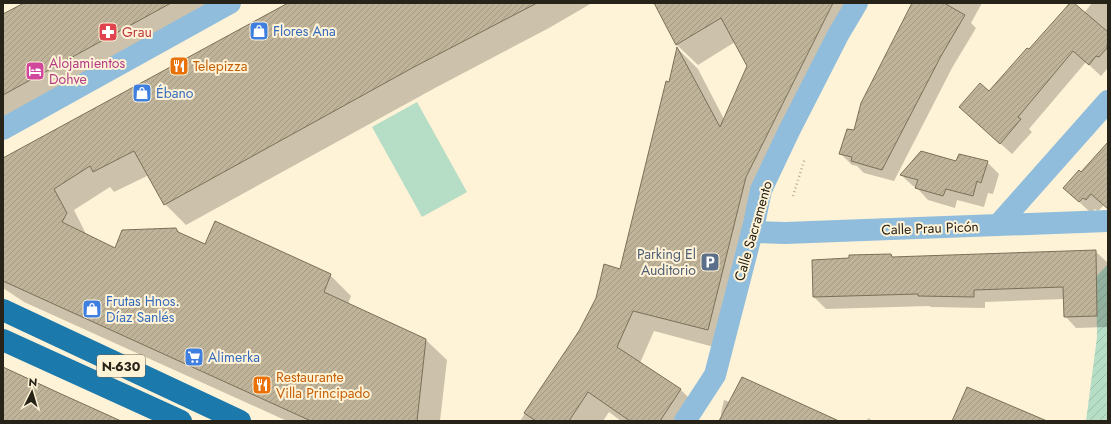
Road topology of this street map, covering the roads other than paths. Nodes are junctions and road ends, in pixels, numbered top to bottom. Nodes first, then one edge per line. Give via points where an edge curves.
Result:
1 (230, 3) edge
2 (857, 3) edge
3 (1108, 101) edge
4 (3, 129) edge
5 (1108, 221) edge
6 (998, 225) junction
7 (752, 232) junction
8 (3, 310) edge
9 (3, 340) edge
10 (181, 421) edge
11 (240, 421) edge
12 (684, 421) edge

1 - 4 street
2 - 7 street, Calle Sacramento via 838,35 764,184
3 - 6 street
5 - 6 street, Calle Prau Picón
6 - 7 street, Calle Prau Picón
7 - 12 street, Calle Sacramento via 715,375
8 - 11 highway, N-630
9 - 10 highway, N-630

